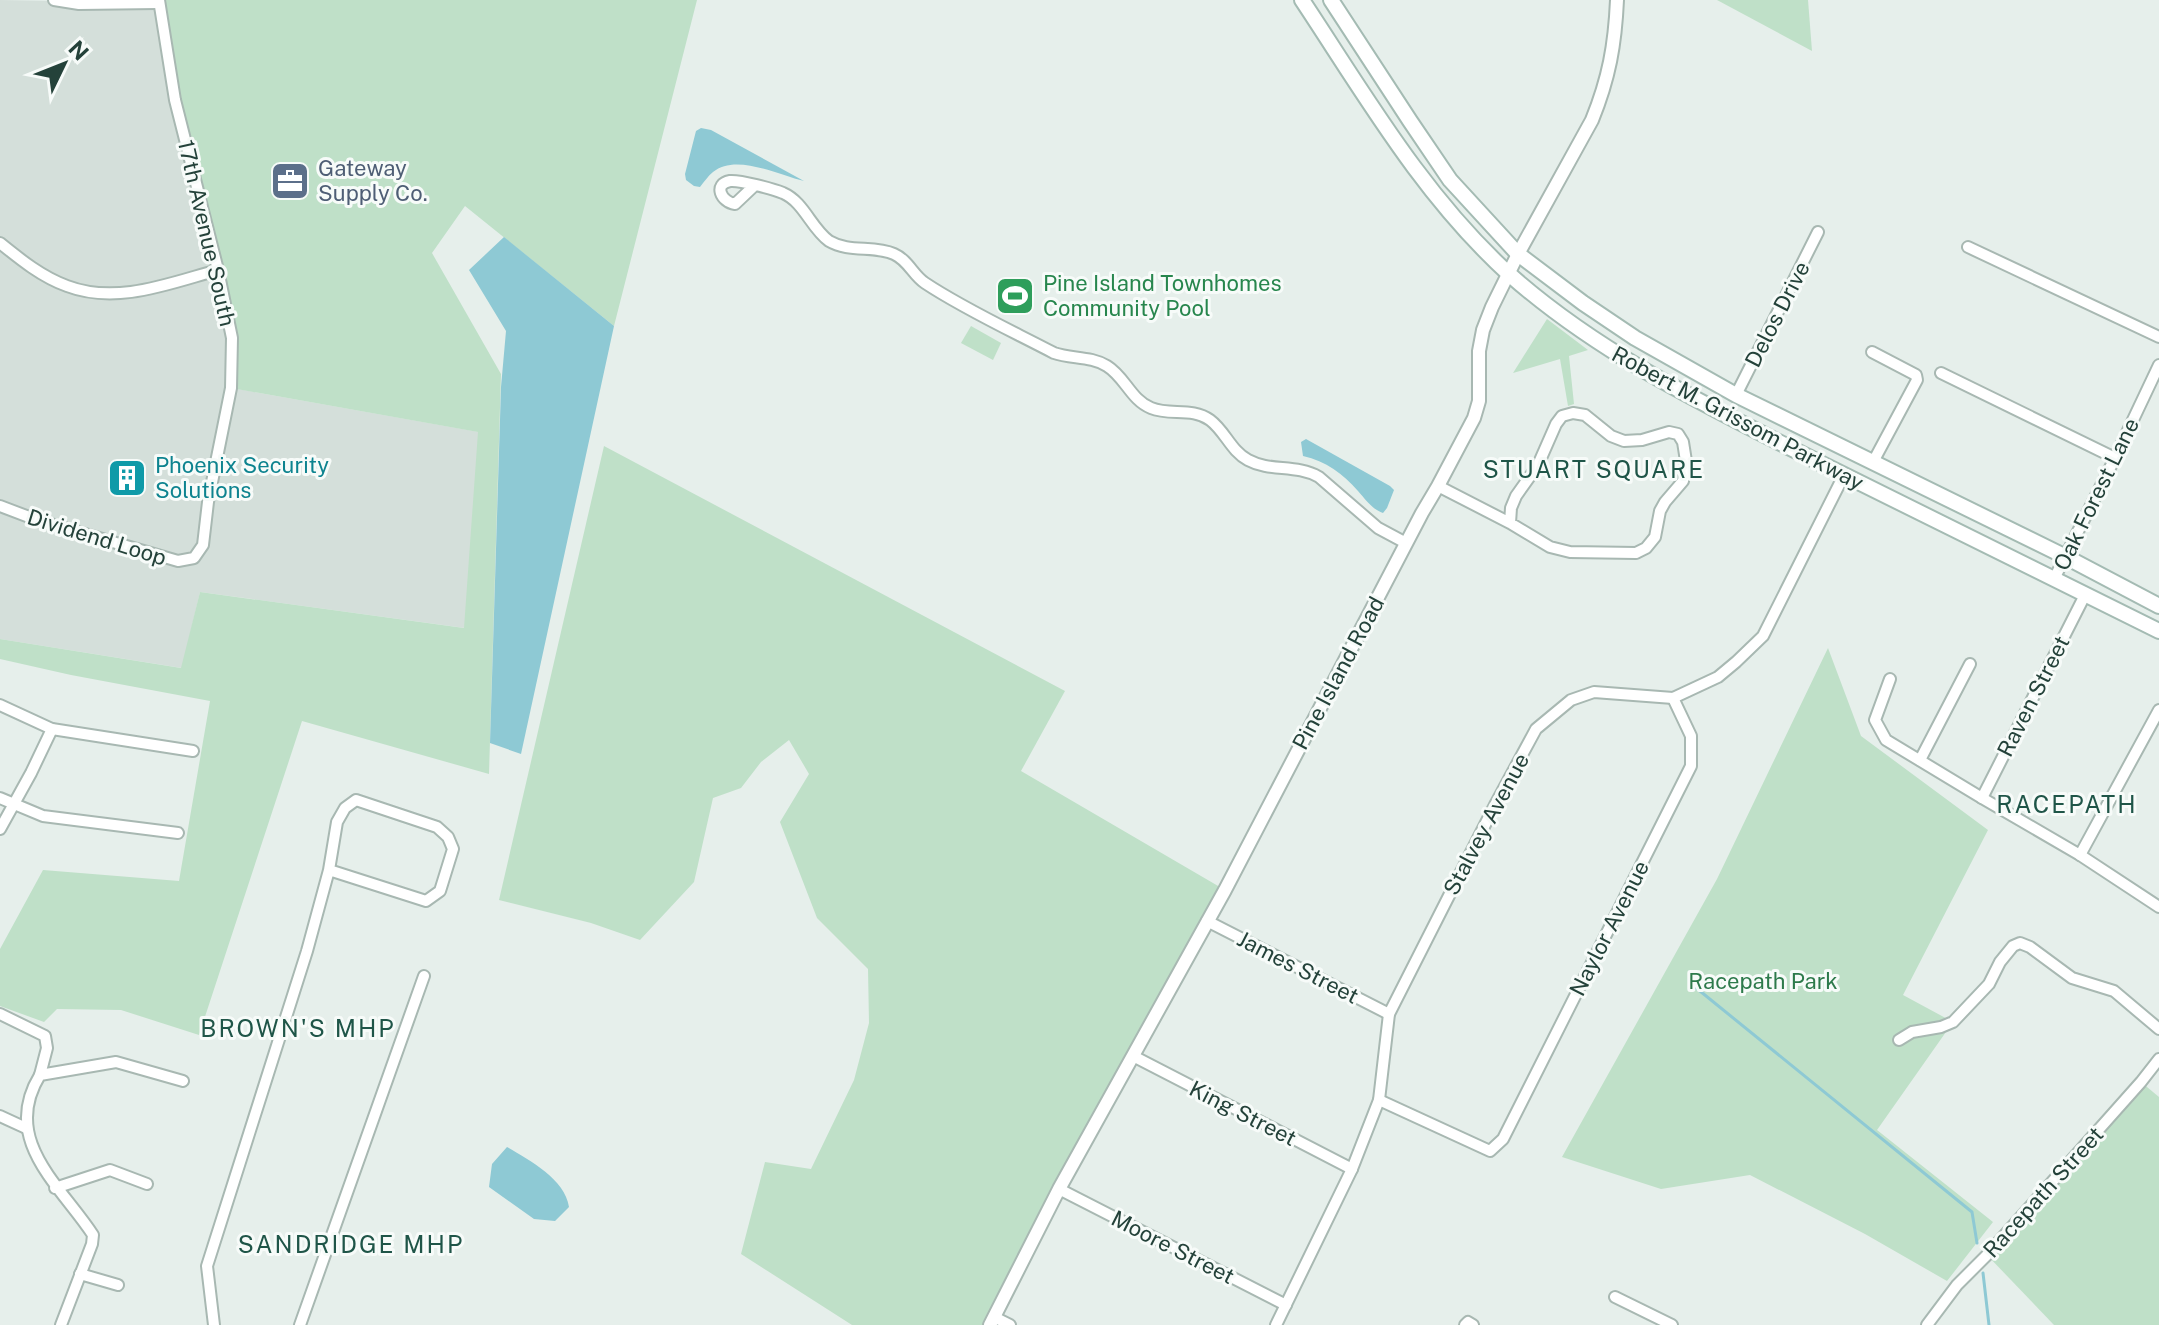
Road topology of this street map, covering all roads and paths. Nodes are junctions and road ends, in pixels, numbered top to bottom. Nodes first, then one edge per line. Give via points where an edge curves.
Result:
1 (54, 0) edge
2 (1302, 0) edge
3 (1331, 0) edge
4 (1617, 0) edge
5 (159, 2) edge
6 (754, 186) dead end
7 (1818, 232) dead end
8 (0, 243) edge
9 (1968, 247) dead end
10 (1518, 254) junction
11 (218, 270) junction
12 (1509, 273) junction
13 (2159, 337) edge
14 (1872, 352) dead end
15 (1674, 360) junction
16 (2159, 365) edge
17 (1941, 373) dead end
18 (1657, 379) junction
19 (1736, 395) junction
20 (2115, 458) junction
21 (1873, 462) junction
22 (1844, 475) junction
23 (1438, 486) junction
24 (0, 506) edge
25 (1510, 523) junction
26 (1406, 543) junction
27 (2066, 557) junction
28 (194, 558) joint
29 (2054, 579) junction
30 (2085, 595) junction
31 (2159, 606) edge
32 (2159, 631) edge
33 (1970, 664) dead end
34 (1890, 679) dead end
35 (1673, 698) junction
36 (0, 705) edge
37 (2159, 710) edge
38 (52, 729) junction
39 (193, 751) dead end
40 (1920, 760) junction
41 (0, 798) edge
42 (1982, 798) junction
43 (14, 805) junction
44 (0, 829) edge
45 (178, 833) dead end
46 (2080, 855) junction
47 (329, 870) junction
48 (2159, 907) edge
49 (1207, 921) junction
50 (424, 976) dead end
51 (0, 1014) edge
52 (1389, 1014) junction
53 (2159, 1029) edge
54 (1899, 1040) dead end
55 (1133, 1056) junction
56 (2159, 1059) edge
57 (40, 1075) junction
58 (183, 1081) dead end
59 (1379, 1100) junction
60 (0, 1116) edge
61 (26, 1128) junction
62 (1352, 1169) junction
63 (147, 1184) dead end
64 (55, 1188) junction
65 (1059, 1189) junction
66 (80, 1274) junction
67 (118, 1285) dead end
68 (1615, 1297) dead end
69 (1286, 1305) junction
70 (992, 1321) edge
71 (61, 1325) edge
72 (214, 1325) edge
73 (300, 1325) edge
74 (1010, 1325) edge
75 (1276, 1325) edge
76 (1465, 1325) edge
77 (1473, 1325) edge
78 (1672, 1325) edge
79 (1927, 1325) edge

1 - 5 street
2 - 12 main road, Robert M. Grissom Parkway via 1417,173
3 - 10 main road, Robert M. Grissom Parkway via 1450,180
4 - 10 street, Pine Island Road via 1614,46 1600,100
5 - 11 street, 17th Avenue South via 175,100
6 - 26 street via 794,200 832,242 891,253 923,281 1054,353 1108,366 1146,406 1203,416 1252,463 1309,471 1378,528
7 - 19 street, Delos Drive
8 - 11 street via 48,277 91,292 140,291
9 - 13 street
10 - 12 street, Pine Island Road
10 - 15 main road, Robert M. Grissom Parkway
11 - 28 street, 17th Avenue South via 232,338 231,388 203,545
12 - 18 main road, Robert M. Grissom Parkway via 1599,343
12 - 23 street, Pine Island Road via 1483,330 1474,418
14 - 21 street via 1917,380
15 - 18 main road via 1662,365
15 - 19 main road, Robert M. Grissom Parkway
16 - 20 street, Oak Forest Lane
17 - 20 street
18 - 22 main road, Robert M. Grissom Parkway
19 - 21 main road, Robert M. Grissom Parkway
20 - 27 street, Oak Forest Lane
21 - 27 main road, Robert M. Grissom Parkway
22 - 29 main road, Robert M. Grissom Parkway
22 - 35 street, Stalvey Avenue via 1763,636 1718,677
23 - 25 street
23 - 26 street, Pine Island Road
24 - 28 street, Dividend Loop via 178,561
25 - 25 street via 1550,547 1570,552 1636,553 1655,537 1660,511 1683,481 1683,442 1669,432 1624,441 1585,415 1562,416 1516,496
26 - 49 street, Pine Island Road
27 - 29 street, Oak Forest Lane
27 - 31 main road, Robert M. Grissom Parkway
29 - 30 main road, Robert M. Grissom Parkway
30 - 32 main road, Robert M. Grissom Parkway
30 - 42 street, Raven Street
33 - 40 street
34 - 40 street via 1877,726 1886,740
35 - 52 street, Stalvey Avenue via 1594,692 1571,700 1536,729
35 - 59 street, Naylor Avenue via 1691,736 1691,766 1503,1139 1490,1151
36 - 38 street
37 - 46 street
38 - 39 street
38 - 43 street
40 - 42 street
41 - 43 street
42 - 46 street
43 - 44 street
43 - 45 street via 43,816
46 - 48 street
47 - 47 street via 337,822 356,800 437,827 453,849 440,891 426,901
47 - 72 street via 207,1266
49 - 52 street, James Street
49 - 55 street, Pine Island Road
50 - 73 street
51 - 57 street via 45,1036
52 - 59 street, Stalvey Avenue
53 - 54 street via 2114,991 2072,978 2020,943 1953,1022
55 - 62 street, King Street
55 - 65 street, Pine Island Road
56 - 79 street, Racepath Street
57 - 58 street via 116,1062
57 - 61 street via 28,1103
59 - 62 street, Stalvey Avenue
60 - 61 street
61 - 64 street via 34,1156
62 - 69 street, Stalvey Avenue
63 - 64 street via 110,1170
64 - 66 street via 93,1235
65 - 69 street, Moore Street
65 - 70 street, Pine Island Road
66 - 67 street
66 - 71 street
68 - 78 street
69 - 75 street, Stalvey Avenue
70 - 74 street
76 - 77 street

